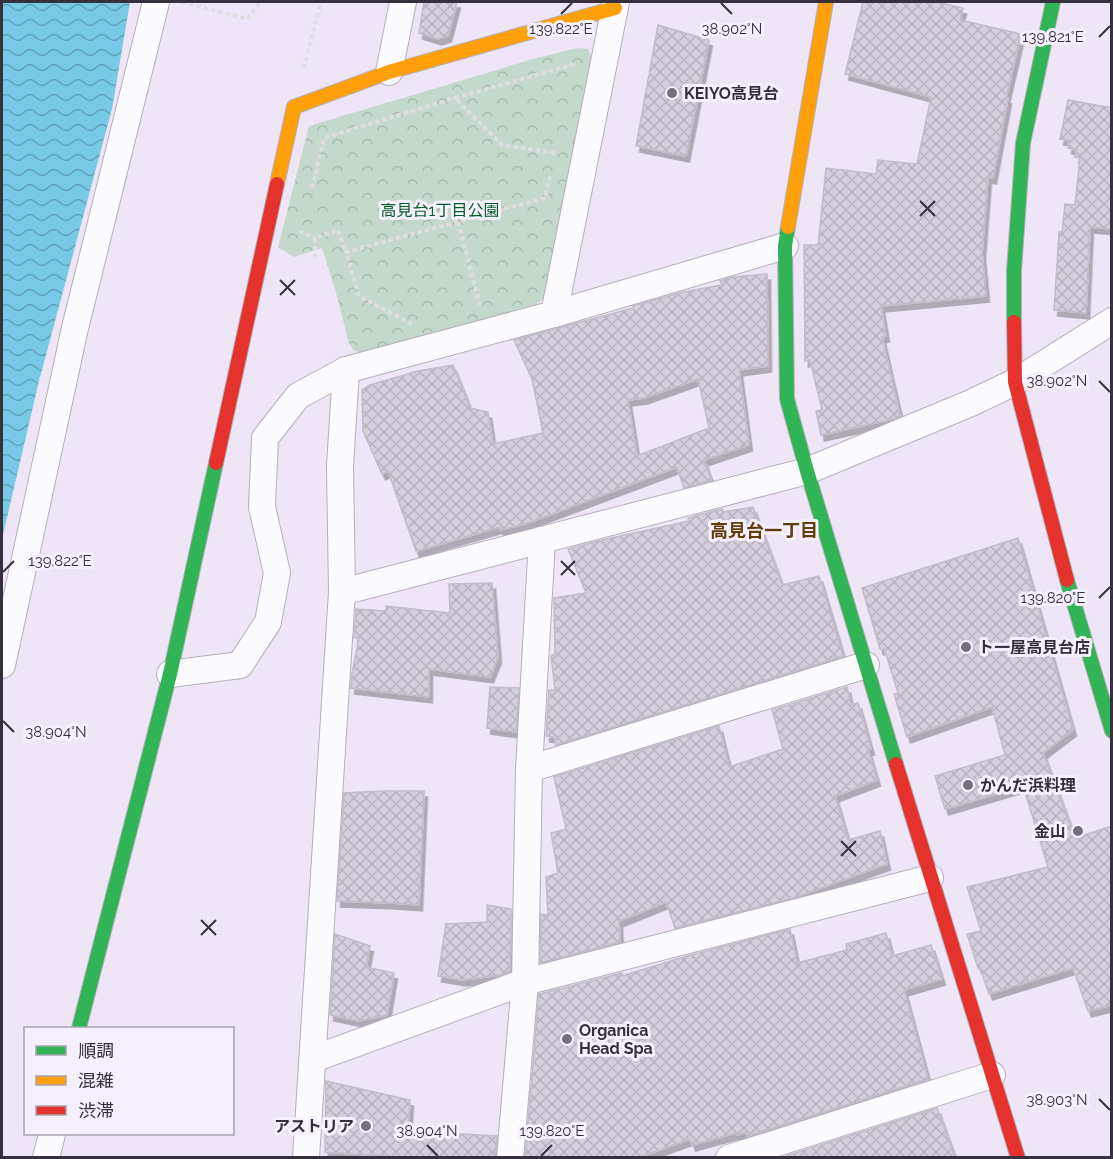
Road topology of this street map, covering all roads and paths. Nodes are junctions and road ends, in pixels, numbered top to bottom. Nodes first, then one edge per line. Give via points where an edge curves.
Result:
1 (156, 2) edge
2 (182, 2) edge
3 (259, 2) edge
4 (321, 2) edge
5 (403, 2) edge
6 (826, 2) edge
7 (1053, 2) edge
8 (615, 5) edge
9 (389, 72) junction
10 (573, 75) dead end
11 (455, 98) junction
12 (294, 107) junction
13 (553, 163) dead end
14 (550, 175) dead end
15 (311, 190) dead end
16 (303, 221) dead end
17 (458, 222) junction
18 (315, 238) junction
19 (785, 246) junction
20 (346, 252) junction
21 (315, 258) dead end
22 (481, 310) dead end
23 (554, 314) junction
24 (1112, 321) edge
25 (416, 326) dead end
26 (346, 370) junction
27 (1015, 382) junction
28 (807, 471) junction
29 (542, 540) junction
30 (342, 592) junction
31 (2, 665) edge
32 (866, 665) junction
33 (170, 674) junction
34 (1112, 731) edge
35 (529, 769) junction
36 (930, 878) junction
37 (525, 982) junction
38 (80, 1027) edge
39 (313, 1059) junction
40 (992, 1076) junction
41 (52, 1135) edge
42 (46, 1158) edge
43 (306, 1158) edge
44 (510, 1158) edge
45 (729, 1158) edge
46 (1018, 1158) edge

1 - 31 street via 75,328
2 - 3 path via 247,19
4 - 12 path
5 - 9 street
6 - 19 street
7 - 27 street via 1023,143 1014,271
8 - 9 street
8 - 23 street
9 - 12 street
10 - 11 path via 576,64
11 - 13 path via 502,145 555,153
11 - 15 path via 324,138
12 - 33 street
14 - 17 path via 545,198
16 - 18 path via 301,232
17 - 20 path
17 - 22 path
18 - 20 path via 338,230
18 - 21 path
19 - 23 street
19 - 28 street via 787,399
20 - 25 path via 359,296
23 - 26 street
24 - 27 street
26 - 30 street via 340,466
26 - 33 street via 298,396 265,438 262,507 277,573 267,622 240,665
27 - 28 street
27 - 34 street via 1072,601
28 - 29 street
28 - 32 street
29 - 30 street
29 - 35 street
30 - 39 street
32 - 35 street
32 - 36 street
33 - 38 street
35 - 37 street
36 - 37 street
36 - 40 street
37 - 39 street
37 - 44 street
39 - 43 street
40 - 45 street
40 - 46 street
41 - 42 street

